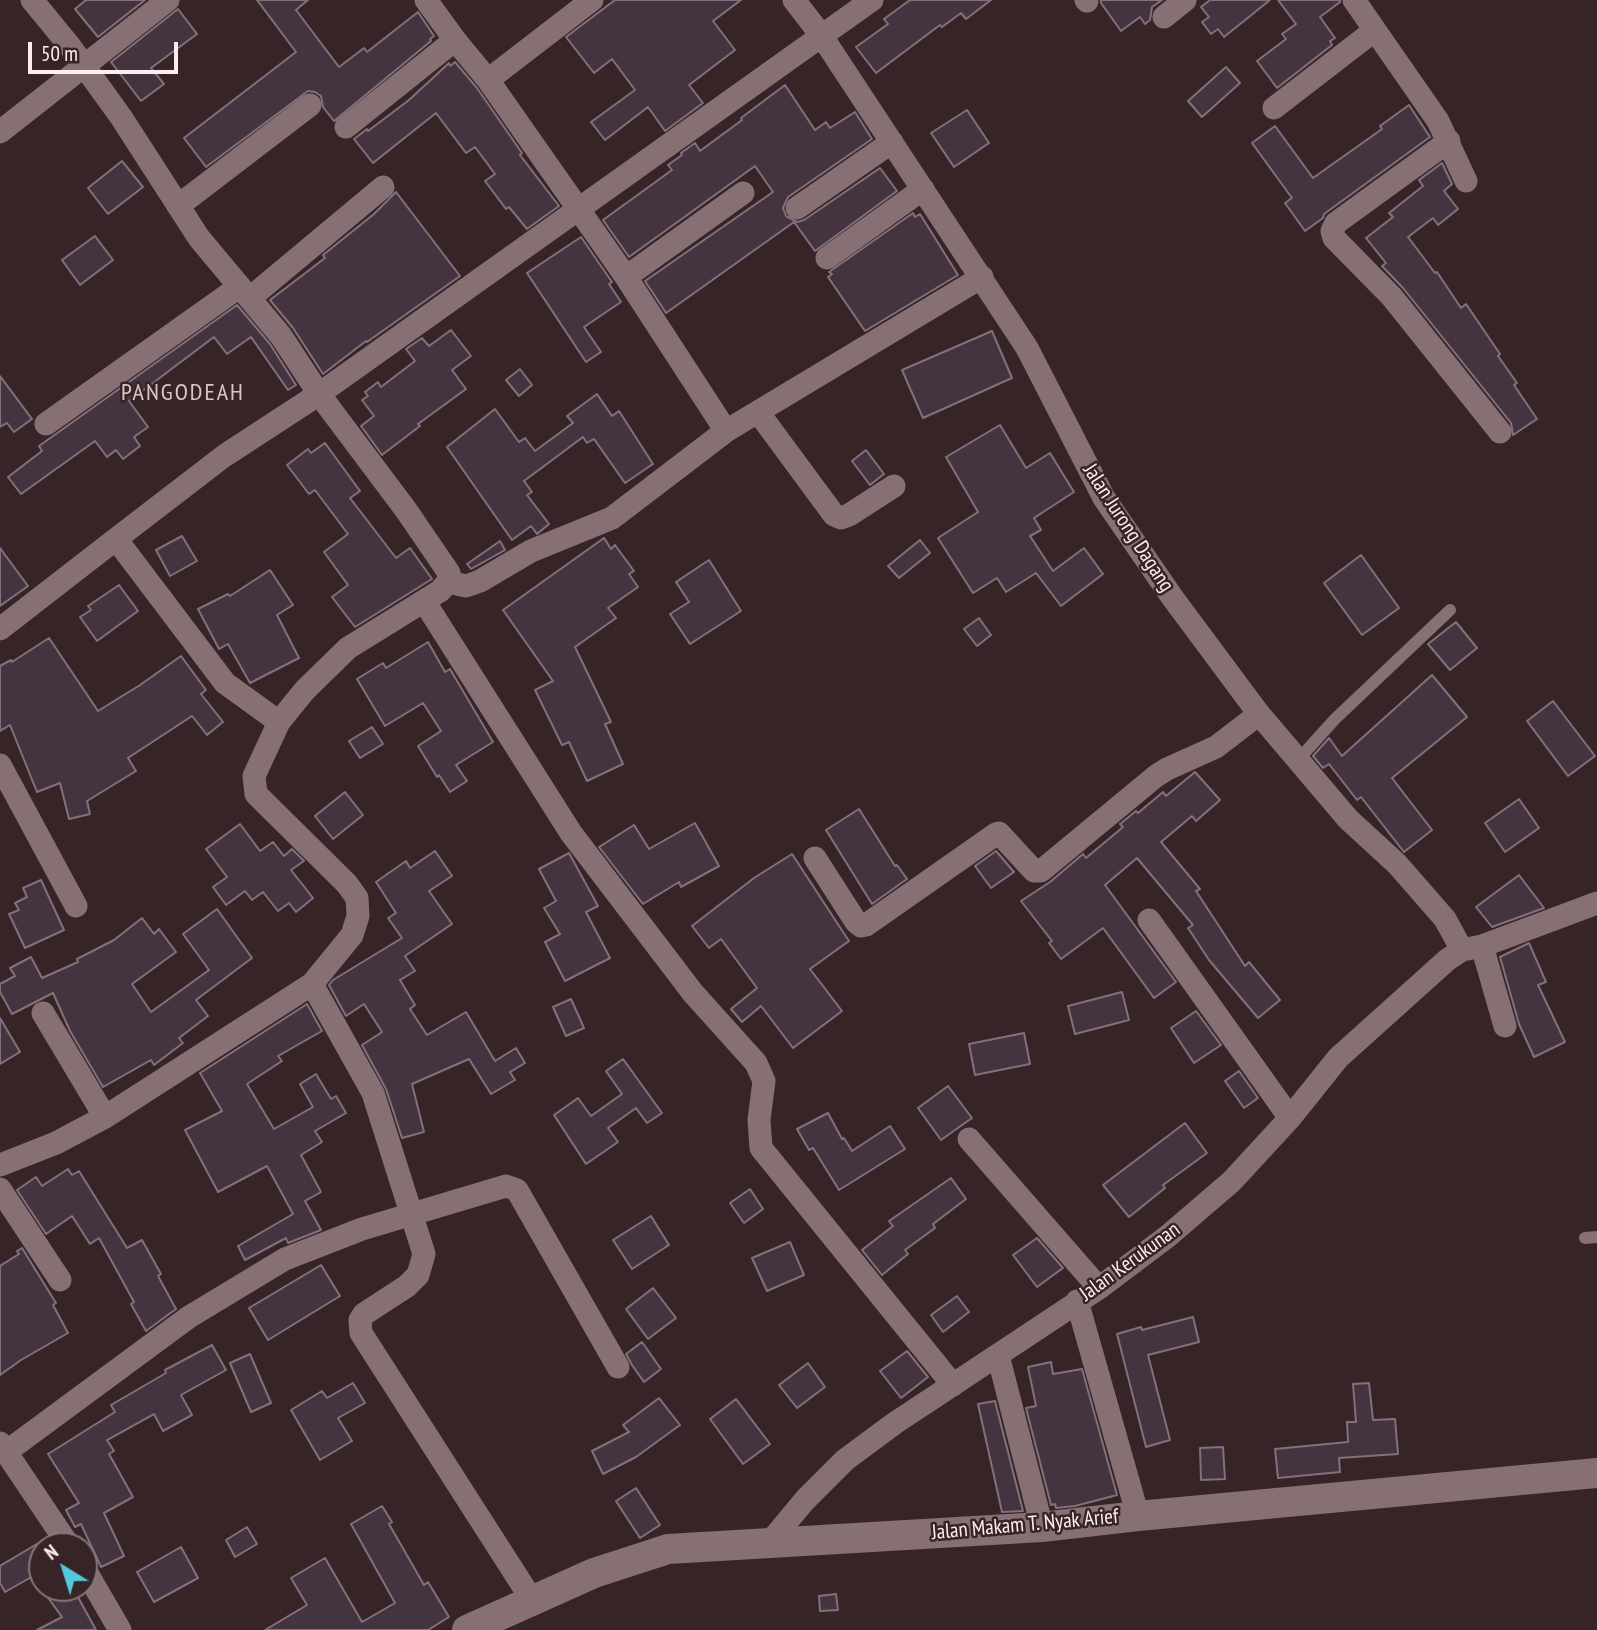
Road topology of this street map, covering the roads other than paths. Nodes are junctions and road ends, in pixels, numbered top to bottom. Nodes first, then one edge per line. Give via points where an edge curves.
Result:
1 (32, 0) edge
2 (168, 0) edge
3 (426, 0) edge
4 (592, 0) edge
5 (794, 0) edge
6 (872, 0) edge
7 (1185, 0) edge
8 (1354, 0) edge
9 (1164, 16) dead end
10 (1375, 30) junction
11 (821, 35) junction
12 (455, 40) junction
13 (83, 66) junction
14 (488, 80) junction
15 (310, 105) dead end
16 (1274, 108) dead end
17 (346, 127) dead end
18 (0, 132) edge
19 (1449, 141) junction
20 (892, 142) junction
21 (1466, 181) dead end
22 (383, 187) dead end
23 (923, 189) junction
24 (743, 193) dead end
25 (178, 206) junction
26 (797, 208) dead end
27 (580, 209) junction
28 (827, 258) dead end
29 (626, 277) junction
30 (982, 277) junction
31 (245, 292) junction
32 (319, 394) junction
33 (758, 411) junction
34 (46, 424) dead end
35 (726, 431) junction
36 (1500, 432) dead end
37 (894, 486) dead end
38 (116, 539) junction
39 (448, 582) junction
40 (424, 601) junction
41 (1450, 610) dead end
42 (0, 629) edge
43 (1259, 714) junction
44 (279, 722) junction
45 (1298, 760) junction
46 (0, 765) edge
47 (815, 858) dead end
48 (1597, 903) edge
49 (76, 906) dead end
50 (1149, 920) dead end
51 (1472, 948) junction
52 (312, 985) junction
53 (43, 1013) dead end
54 (1505, 1026) dead end
55 (105, 1117) junction
56 (1290, 1118) junction
57 (969, 1139) dead end
58 (0, 1166) edge
59 (0, 1189) edge
60 (412, 1214) junction
61 (60, 1280) dead end
62 (1099, 1287) junction
63 (1077, 1301) junction
64 (998, 1355) junction
65 (618, 1367) dead end
66 (953, 1385) junction
67 (3, 1447) edge
68 (1597, 1473) edge
69 (1138, 1516) junction
70 (1042, 1527) junction
71 (60, 1532) edge
72 (770, 1542) junction
73 (98, 1592) edge
74 (531, 1600) junction
75 (120, 1630) edge
76 (467, 1630) edge

1 - 13 street
2 - 13 street
3 - 12 street
4 - 14 street
5 - 11 street, Jalan Jurong Dagang
6 - 11 street
7 - 9 street
8 - 10 street
10 - 16 street
10 - 19 street
11 - 20 street, Jalan Jurong Dagang
11 - 27 street
12 - 14 street
12 - 17 street
13 - 18 street
13 - 25 street
14 - 27 street
15 - 25 street
19 - 21 street
19 - 36 street via 1336,223 1332,231 1392,297
20 - 23 street, Jalan Jurong Dagang
20 - 26 street
22 - 31 street
23 - 28 street
23 - 30 street, Jalan Jurong Dagang
24 - 29 street
25 - 31 street
27 - 29 street
27 - 32 street
29 - 35 street
30 - 33 street
30 - 43 street, Jalan Jurong Dagang via 1027,348 1104,498
31 - 32 street
31 - 34 street
32 - 38 street via 224,456
32 - 39 street via 406,510 449,573
33 - 35 street
33 - 37 street via 834,515 849,515
35 - 39 street via 612,518 531,551 480,581 466,586
38 - 42 street
38 - 44 street via 225,683
39 - 40 street
40 - 44 street via 348,648
40 - 66 street via 570,833 692,993 756,1063 764,1081 761,1149
41 - 45 lane
43 - 45 street, Jalan Jurong Dagang
43 - 47 street via 1216,747 1156,776 1041,871 1034,871 999,833 861,926
44 - 52 street via 254,776 257,794 357,898 359,916 352,935
45 - 51 street, Jalan Jurong Dagang
46 - 49 street
48 - 51 street, Jalan Kerukunan
50 - 56 street
51 - 54 street, Jalan Jurong Dagang
51 - 56 street, Jalan Kerukunan via 1423,980 1338,1058
52 - 55 street
52 - 60 street via 373,1093
53 - 55 street
55 - 58 street
56 - 62 street, Jalan Kerukunan via 1232,1181 1168,1237
57 - 62 street
59 - 61 street
60 - 65 street via 506,1186 517,1190
60 - 67 street via 285,1259 238,1285
60 - 74 street via 424,1254 421,1268 407,1286 363,1314 361,1334
62 - 63 street, Jalan Kerukunan
63 - 64 street, Jalan Kerukunan
63 - 69 street
64 - 66 street, Jalan Kerukunan
64 - 70 street
66 - 72 street, Jalan Kerukunan via 845,1461
67 - 71 street
68 - 69 street, Jalan Makam T. Nyak Arief
69 - 70 street, Jalan Makam T. Nyak Arief
70 - 72 street, Jalan Makam T. Nyak Arief
72 - 74 street, Jalan Makam T. Nyak Arief via 668,1549
73 - 75 street
74 - 76 street, Jalan Makam T. Nyak Arief

